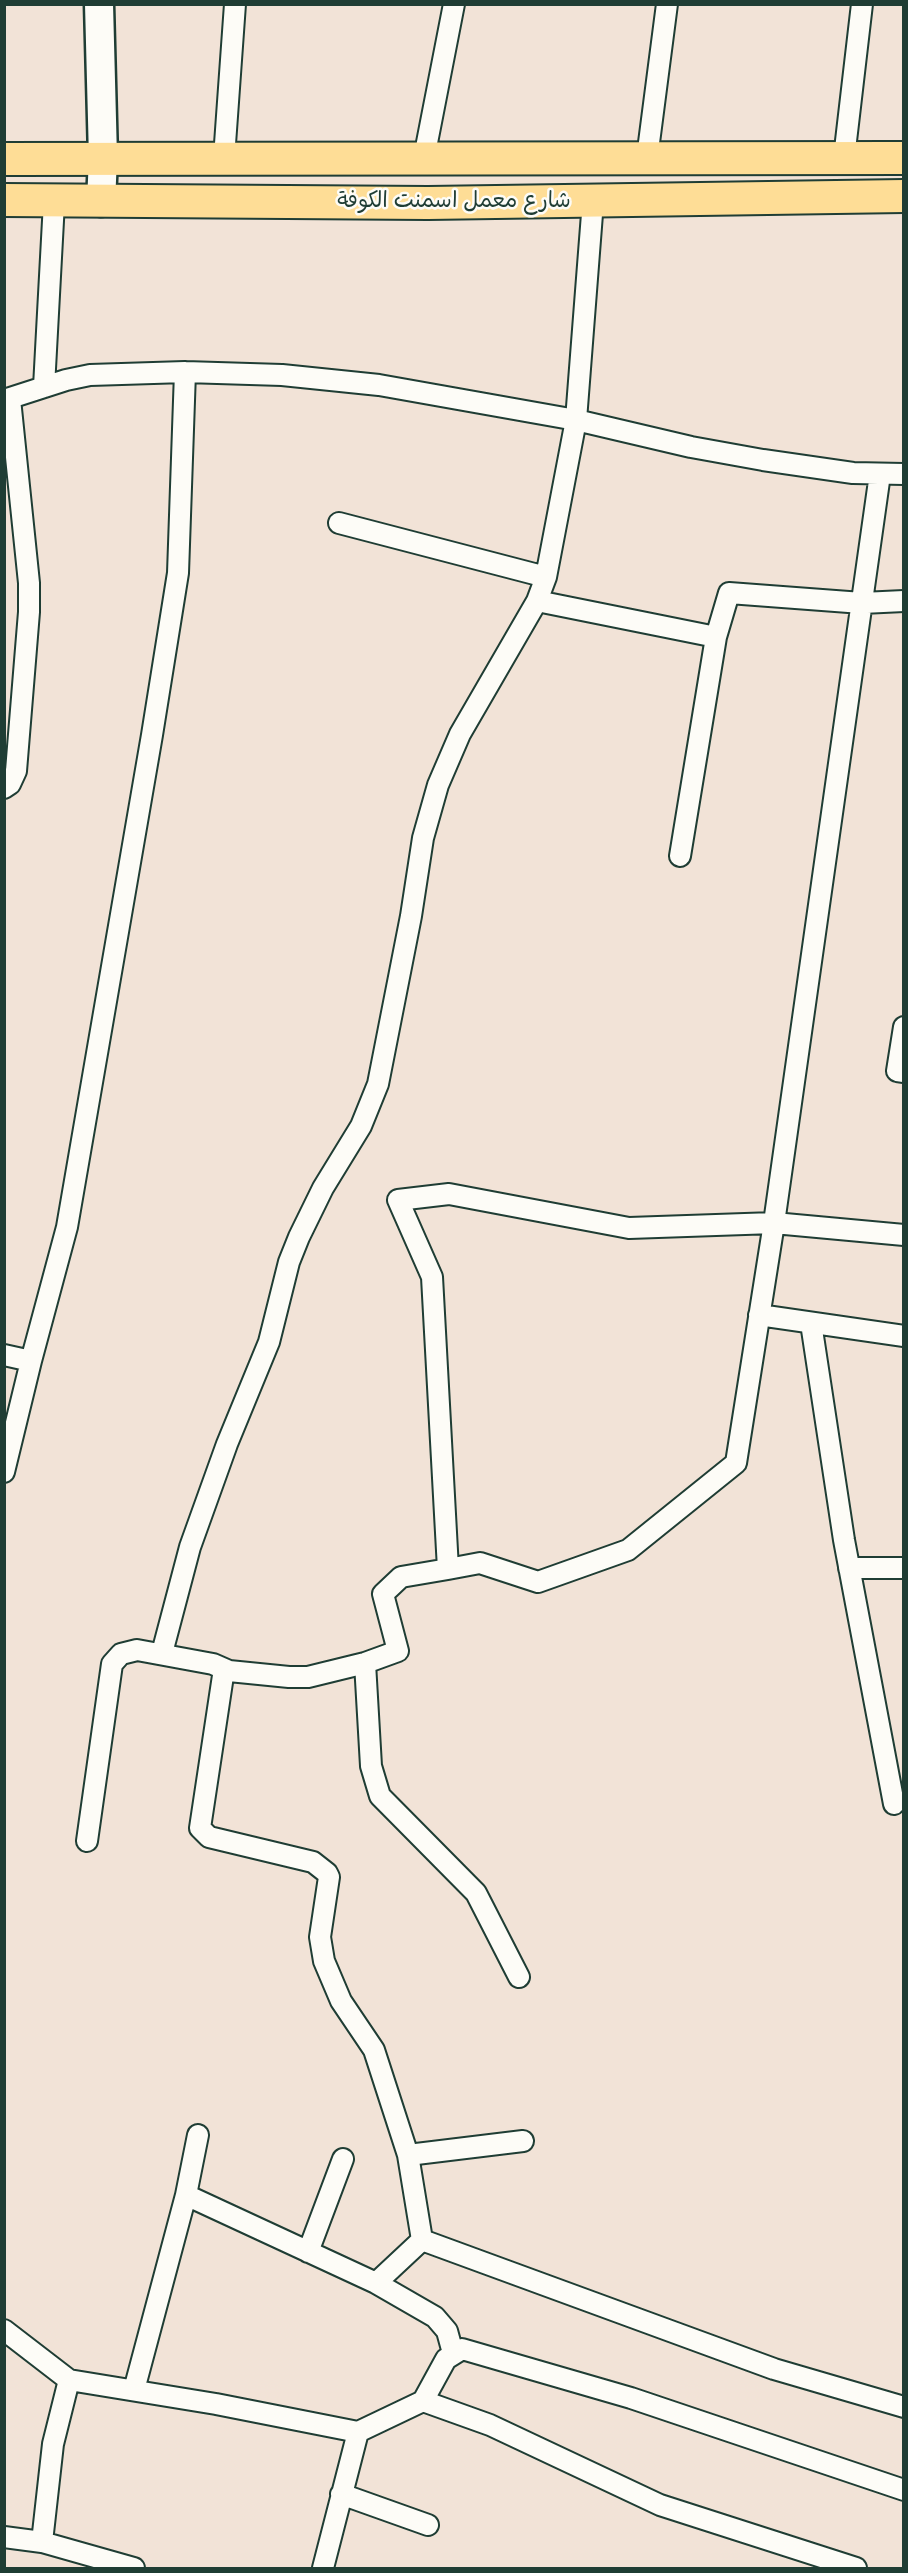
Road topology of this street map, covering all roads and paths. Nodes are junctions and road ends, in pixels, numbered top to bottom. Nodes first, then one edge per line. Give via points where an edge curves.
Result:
1 (99, 4) edge
2 (235, 4) edge
3 (454, 4) edge
4 (667, 4) edge
5 (862, 4) edge
6 (103, 158) junction
7 (225, 158) junction
8 (424, 158) junction
9 (646, 158) junction
10 (843, 158) junction
11 (903, 158) edge
12 (4, 159) edge
13 (903, 196) edge
14 (4, 200) edge
15 (593, 201) junction
16 (54, 202) junction
17 (101, 202) junction
18 (185, 372) junction
19 (44, 387) junction
20 (7, 400) edge
21 (576, 420) junction
22 (880, 474) junction
23 (903, 474) edge
24 (339, 523) dead end
25 (546, 577) junction
26 (537, 601) junction
27 (903, 601) edge
28 (862, 603) junction
29 (716, 637) junction
30 (4, 788) edge
31 (680, 856) dead end
32 (903, 1027) edge
33 (903, 1072) edge
34 (774, 1223) junction
35 (903, 1235) edge
36 (759, 1316) junction
37 (811, 1323) junction
38 (903, 1336) edge
39 (4, 1355) edge
40 (31, 1361) junction
41 (4, 1472) edge
42 (849, 1568) junction
43 (903, 1568) edge
44 (448, 1569) junction
45 (162, 1653) junction
46 (365, 1663) junction
47 (224, 1669) junction
48 (903, 1792) edge
49 (87, 1841) dead end
50 (519, 1977) dead end
51 (198, 2135) dead end
52 (523, 2141) dead end
53 (408, 2155) junction
54 (343, 2159) dead end
55 (186, 2196) junction
56 (422, 2240) junction
57 (308, 2252) junction
58 (376, 2283) junction
59 (4, 2330) edge
60 (453, 2353) junction
61 (69, 2380) junction
62 (134, 2390) junction
63 (423, 2401) junction
64 (903, 2407) edge
65 (358, 2432) junction
66 (903, 2490) edge
67 (341, 2494) junction
68 (428, 2525) dead end
69 (4, 2537) edge
70 (42, 2542) junction
71 (77, 2560) edge
72 (134, 2568) edge
73 (323, 2568) edge
74 (856, 2568) edge

1 - 6 street
2 - 7 street
3 - 8 street
4 - 9 street
5 - 10 street
6 - 7 main road, شارع معمل اسمنت الكوفة
6 - 12 main road, شارع معمل اسمنت الكوفة
6 - 17 street
7 - 8 main road, شارع معمل اسمنت الكوفة
8 - 9 main road, شارع معمل اسمنت الكوفة
9 - 10 main road, شارع معمل اسمنت الكوفة
10 - 11 main road, شارع معمل اسمنت الكوفة
13 - 15 main road, شارع معمل اسمنت الكوفة
14 - 16 main road, شارع معمل اسمنت الكوفة
15 - 17 main road, شارع معمل اسمنت الكوفة
15 - 21 street
16 - 17 main road, شارع معمل اسمنت الكوفة
16 - 19 street
18 - 19 street via 90,375
18 - 21 street via 331,379
18 - 40 street via 180,544 174,602 73,1193
19 - 20 street
20 - 30 street via 29,612 16,771
21 - 22 street via 727,454 826,470
21 - 25 street
22 - 23 street
22 - 28 street
24 - 25 street
25 - 26 street
26 - 29 street
26 - 45 street via 460,734 438,785 423,838 378,1084 361,1126 323,1188 289,1262 269,1342 190,1547
27 - 28 street
28 - 29 street via 729,593
28 - 34 street
29 - 31 street
32 - 33 street via 897,1071
34 - 35 street
34 - 36 street
34 - 44 street via 629,1228 449,1194 398,1200 432,1277
36 - 37 street
36 - 44 street via 736,1463 628,1550 538,1582 480,1563
37 - 38 street
37 - 42 street
39 - 40 street
40 - 41 street
42 - 43 street
42 - 48 street via 894,1804
44 - 46 street via 401,1577 383,1594 398,1651
45 - 47 street
45 - 49 street via 129,1650 112,1664
46 - 47 street via 308,1677
46 - 50 street via 371,1767 380,1796 476,1893
47 - 53 street via 200,1828 209,1837 313,1862 327,1873 320,1937 324,1961 341,2001 374,2050
51 - 55 street
52 - 53 street
53 - 56 street
54 - 57 street
55 - 57 street
55 - 62 street
56 - 58 street
56 - 64 street via 764,2366
57 - 58 street
58 - 60 street via 435,2317 447,2331
59 - 61 street
60 - 63 street
60 - 66 street via 462,2349 631,2398
61 - 62 street
61 - 70 street via 53,2444
62 - 65 street
63 - 65 street
63 - 74 street via 490,2425 660,2505
65 - 67 street
67 - 68 street
67 - 73 street
69 - 70 street
70 - 71 street
71 - 72 street

